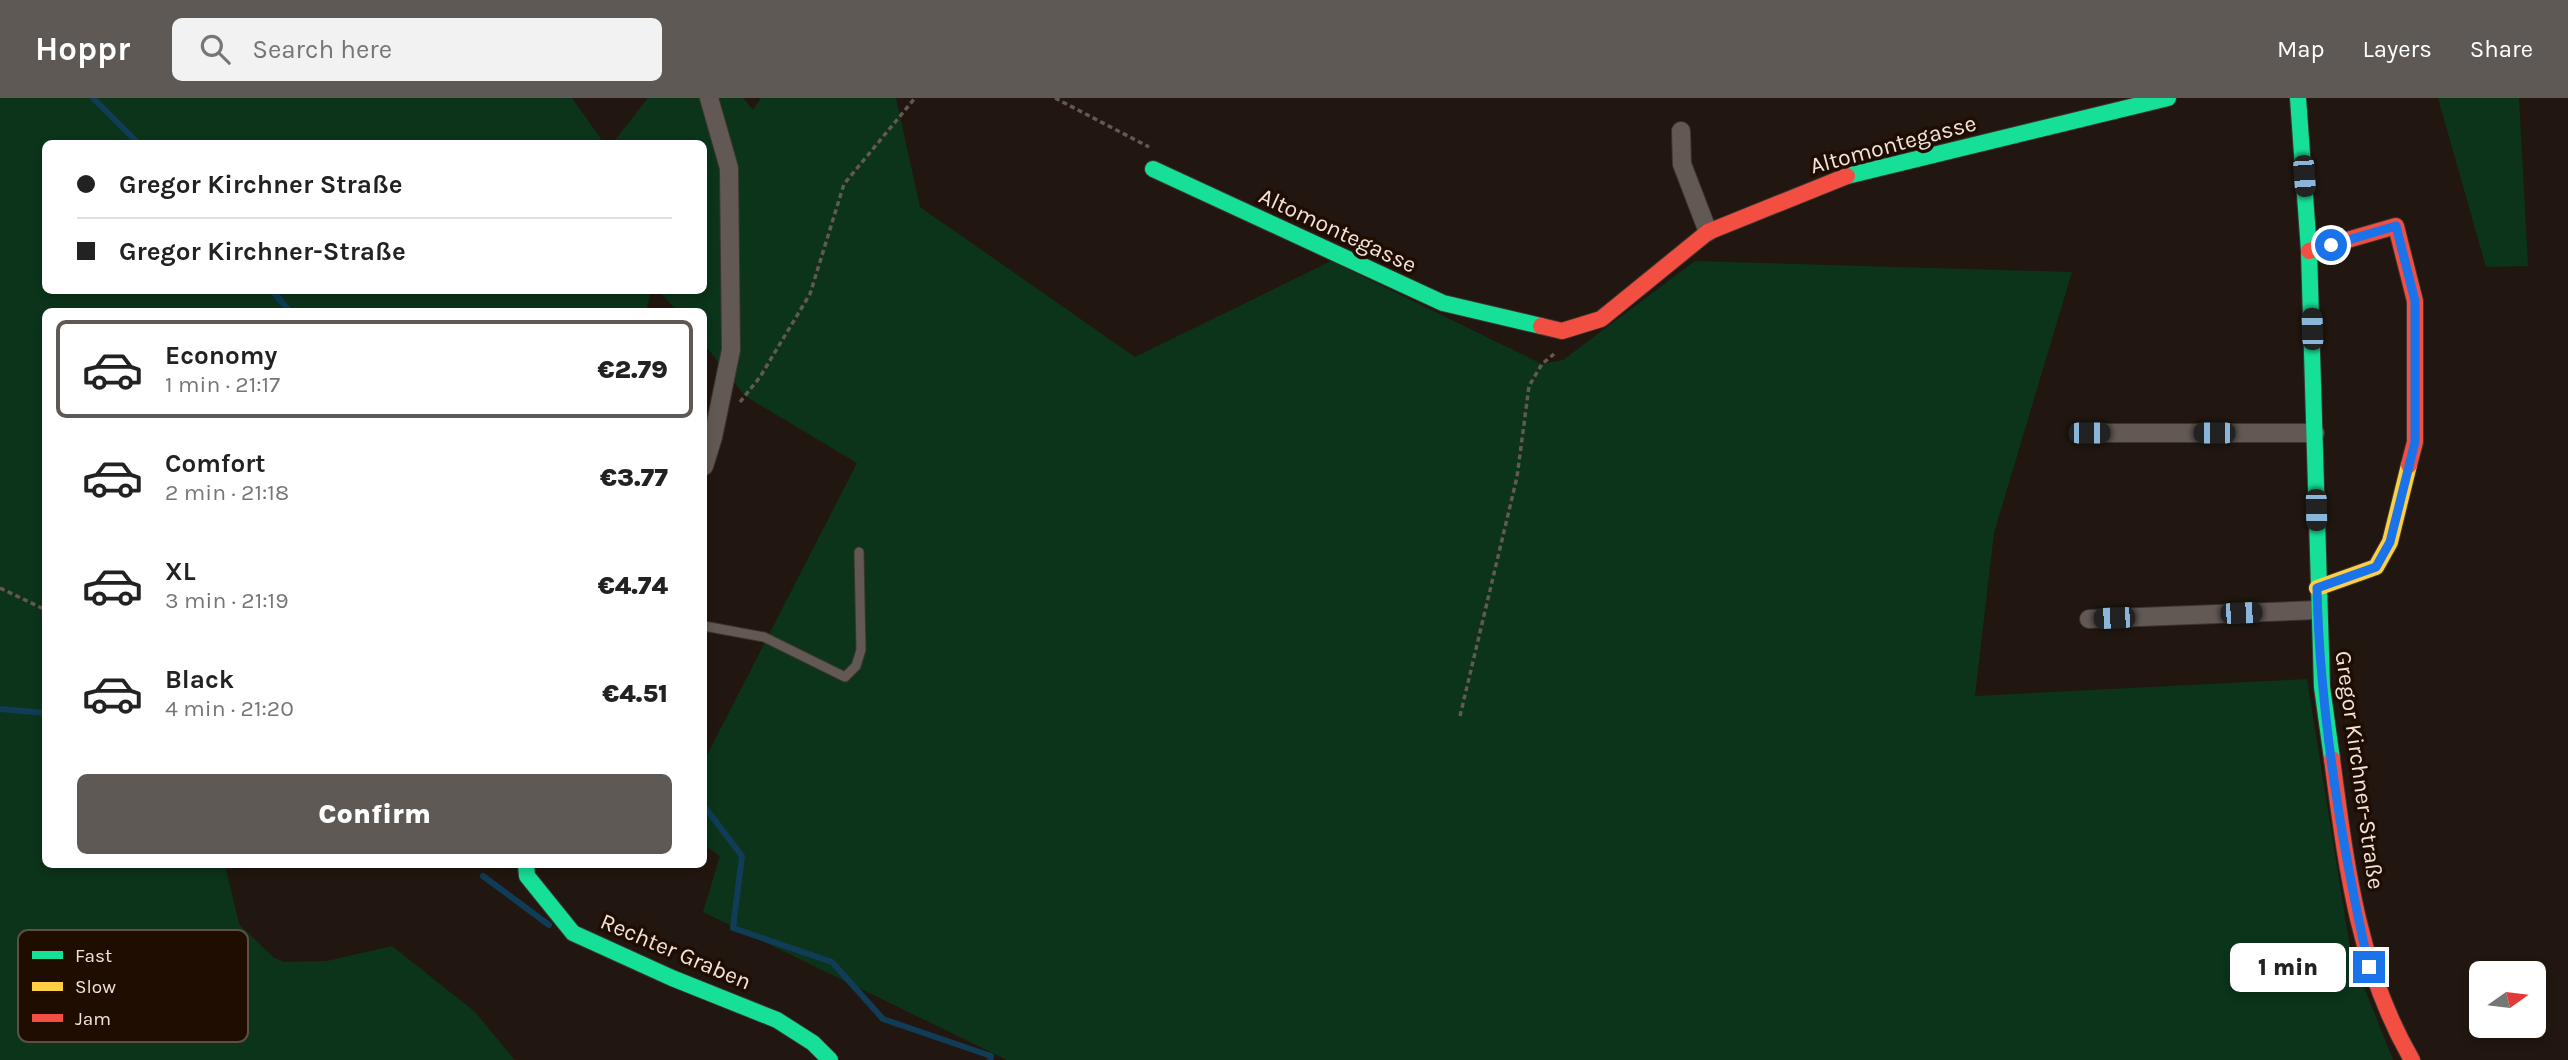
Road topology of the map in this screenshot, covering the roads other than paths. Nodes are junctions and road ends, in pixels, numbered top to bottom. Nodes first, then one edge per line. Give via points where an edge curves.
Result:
1 (709, 98) edge
2 (2168, 98) edge
3 (2298, 98) edge
4 (1681, 131) dead end
5 (1153, 169) dead end
6 (1708, 232) junction
7 (2309, 251) junction
8 (2089, 433) dead end
9 (2315, 433) junction
10 (707, 457) edge
11 (859, 552) dead end
12 (2317, 588) junction
13 (2318, 610) junction
14 (2089, 619) dead end
15 (707, 627) edge
16 (526, 868) edge
17 (830, 1060) edge
18 (2412, 1060) edge

1 - 10 street via 729,167 731,350
2 - 6 street, Altomontegasse via 1838,178
3 - 7 street, Gregor Kirchner-Straße
4 - 6 street via 1682,164
5 - 6 street, Altomontegasse via 1443,303 1562,331 1601,318
7 - 9 street, Gregor Kirchner-Straße
7 - 12 street via 2396,226 2415,301 2415,442 2390,542 2376,567
8 - 9 street
9 - 12 street, Gregor Kirchner-Straße
11 - 15 lane via 861,650 856,666 845,677 764,637
12 - 13 street, Gregor Kirchner-Straße
13 - 14 street
13 - 18 street, Gregor Kirchner-Straße via 2322,687 2347,871 2369,967
16 - 17 street, Rechter Graben via 527,876 573,933 777,1020

